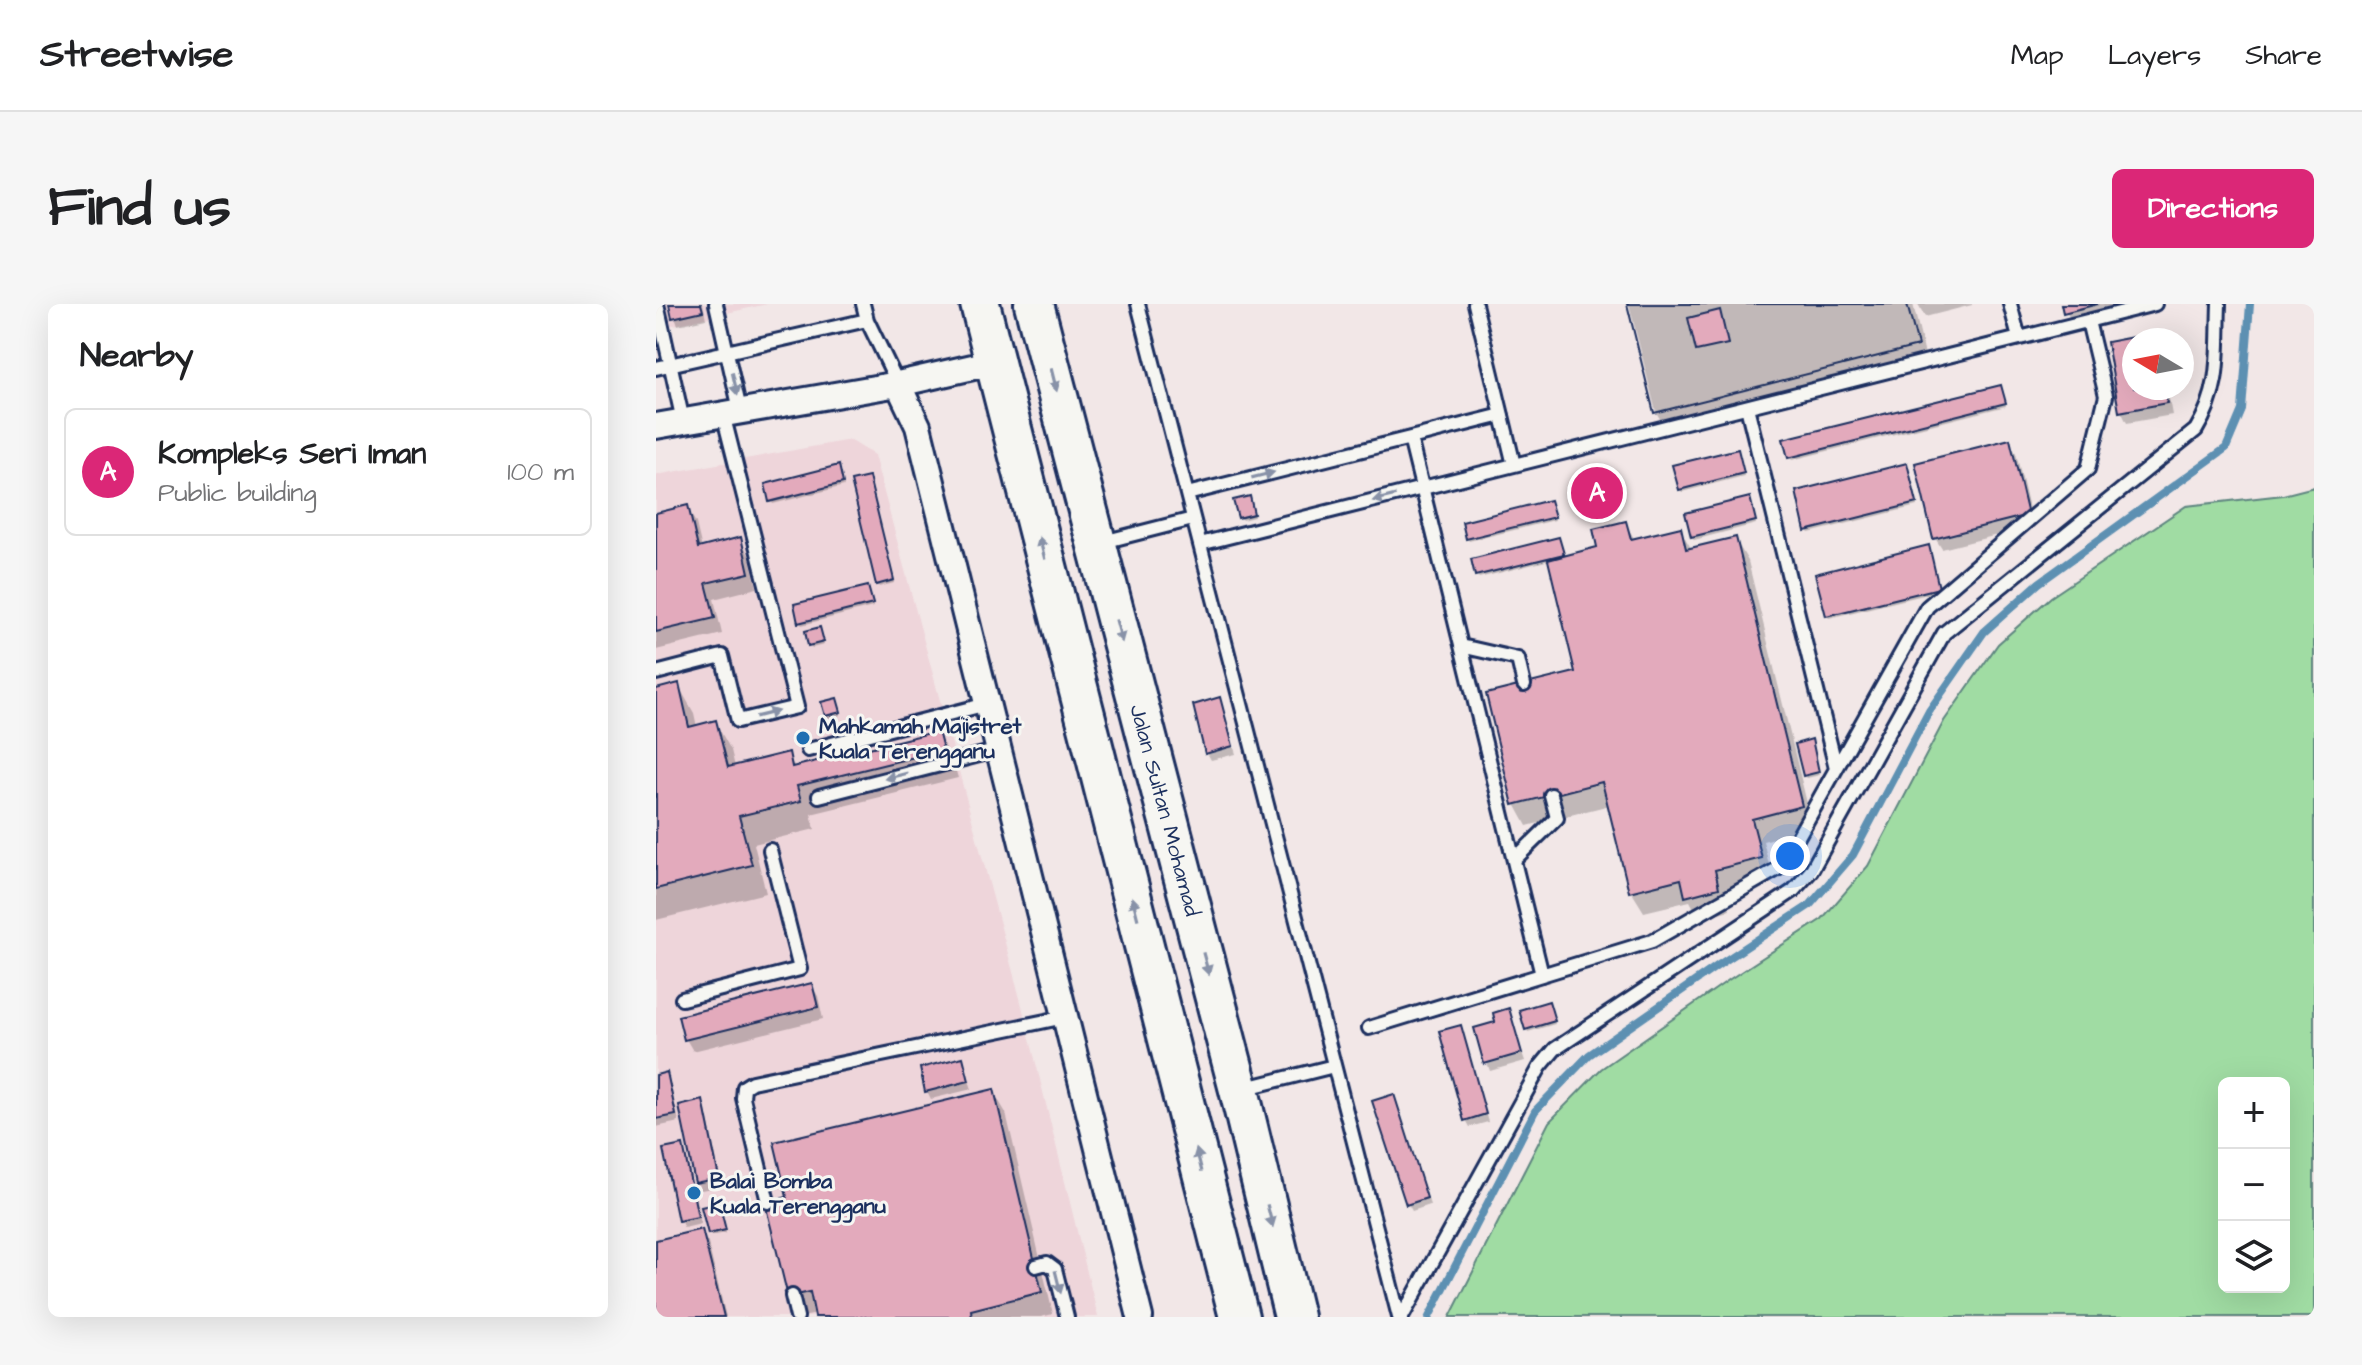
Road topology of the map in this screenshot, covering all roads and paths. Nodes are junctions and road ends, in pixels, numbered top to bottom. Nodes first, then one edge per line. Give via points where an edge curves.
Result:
1 (657, 304) edge
2 (716, 304) edge
3 (863, 304) edge
4 (980, 304) edge
5 (1034, 304) edge
6 (1138, 304) edge
7 (1475, 304) edge
8 (2010, 304) edge
9 (2155, 304) edge
10 (2219, 304) edge
11 (867, 320) junction
12 (2088, 321) junction
13 (2019, 338) junction
14 (727, 351) junction
15 (995, 362) junction
16 (671, 364) junction
17 (656, 368) edge
18 (898, 384) junction
19 (1747, 407) junction
20 (732, 412) junction
21 (1502, 415) junction
22 (683, 421) junction
23 (656, 426) edge
24 (1410, 438) junction
25 (1514, 465) junction
26 (1422, 488) junction
27 (1187, 494) junction
28 (1193, 519) junction
29 (1096, 543) junction
30 (1200, 544) junction
31 (1461, 646) junction
32 (656, 673) edge
33 (1524, 685) dead end
34 (987, 704) junction
35 (808, 750) dead end
36 (999, 750) junction
37 (1836, 768) junction
38 (1551, 795) dead end
39 (819, 796) dead end
40 (770, 850) dead end
41 (1514, 860) junction
42 (1542, 975) junction
43 (682, 999) dead end
44 (1065, 1017) junction
45 (1369, 1028) dead end
46 (1334, 1066) junction
47 (1239, 1090) junction
48 (768, 1202) dead end
49 (1036, 1266) dead end
50 (792, 1296) dead end
51 (797, 1317) edge
52 (1067, 1317) edge
53 (1140, 1317) edge
54 (1239, 1317) edge
55 (1294, 1317) edge
56 (1400, 1317) edge

1 - 16 lane
2 - 14 lane
3 - 11 lane
4 - 15 highway
5 -> 29 highway, Jalan Sultan Mohamad
6 - 27 lane
7 - 21 lane
8 - 13 lane
9 - 12 lane
10 - 56 lane via 2217,381 2196,430 1944,633 1811,871 1793,891 1555,1049
11 - 14 lane
11 - 18 lane
12 - 13 lane
12 - 37 lane via 2106,396 2088,469 1927,607
13 - 19 lane
14 - 16 lane
14 -> 20 lane
15 - 18 street
54 -> 15 highway
16 - 17 lane
16 - 22 lane
18 - 20 street
18 - 34 street via 918,426
19 - 25 lane
19 - 37 lane
20 - 22 street
32 -> 20 lane via 722,656 738,721 797,707
21 - 24 lane
21 - 25 lane
22 - 23 street
24 - 26 lane
27 -> 24 lane
25 - 26 lane
26 -> 30 lane
26 - 31 lane
27 - 28 lane
28 - 29 lane
28 - 30 lane
29 -> 47 highway, Jalan Sultan Mohamad
30 - 46 lane
31 - 33 lane via 1518,659
31 - 41 lane
34 - 35 lane
34 - 36 street
36 -> 39 lane
36 - 44 street
37 - 42 lane via 1781,867 1652,941
38 - 41 lane via 1557,818
40 - 43 lane via 800,969
41 - 42 lane
42 - 45 lane
44 - 48 lane via 752,1082 744,1087 743,1098
44 - 53 street
46 - 47 lane
46 - 56 lane
47 -> 55 highway, Jalan Sultan Mohamad
49 -> 52 lane via 1047,1263 1055,1269
50 - 51 lane

